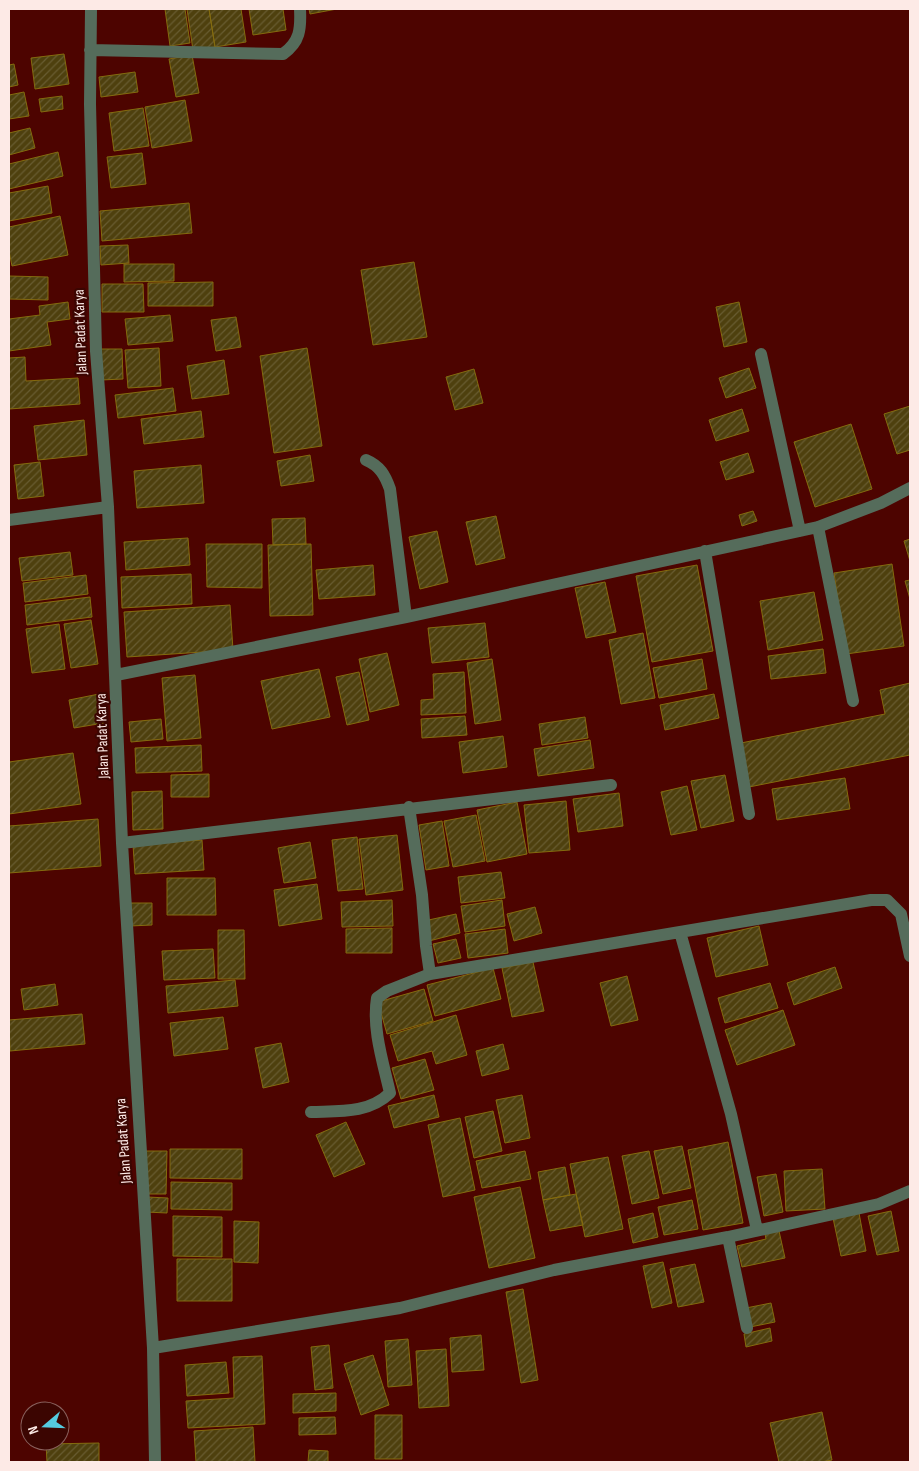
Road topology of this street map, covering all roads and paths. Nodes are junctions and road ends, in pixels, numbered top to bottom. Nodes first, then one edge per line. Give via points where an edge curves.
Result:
1 (91, 9) edge
2 (300, 9) edge
3 (90, 50) junction
4 (761, 354) dead end
5 (366, 460) dead end
6 (910, 488) edge
7 (108, 507) junction
8 (9, 520) edge
9 (818, 527) junction
10 (800, 531) junction
11 (705, 551) junction
12 (406, 617) junction
13 (116, 675) junction
14 (853, 701) dead end
15 (611, 785) dead end
16 (410, 808) junction
17 (749, 814) dead end
18 (122, 843) junction
19 (680, 932) junction
20 (910, 956) edge
21 (430, 974) junction
22 (311, 1112) dead end
23 (910, 1191) edge
24 (756, 1230) junction
25 (728, 1238) junction
26 (747, 1328) dead end
27 (153, 1348) junction
28 (154, 1462) edge

1 - 3 street, Jalan Padat Karya
2 - 3 street via 299,31 294,46 283,54
3 - 7 street, Jalan Padat Karya via 96,351
4 - 10 street
5 - 12 street via 380,469 390,489
6 - 9 street
7 - 8 street
7 - 13 street, Jalan Padat Karya
9 - 10 street
9 - 14 street
10 - 11 street
11 - 12 street
11 - 17 street
12 - 13 street
13 - 18 street, Jalan Padat Karya
15 - 16 street
16 - 18 street
16 - 21 street
18 - 27 street, Jalan Padat Karya
19 - 20 street via 887,900 901,914
19 - 21 street
19 - 24 street via 731,1114
21 - 22 street via 377,998 377,1037 390,1093 381,1101 359,1110
23 - 24 street via 879,1204
24 - 25 street
25 - 26 street
25 - 27 street via 554,1270 371,1313
27 - 28 street, Jalan Padat Karya

